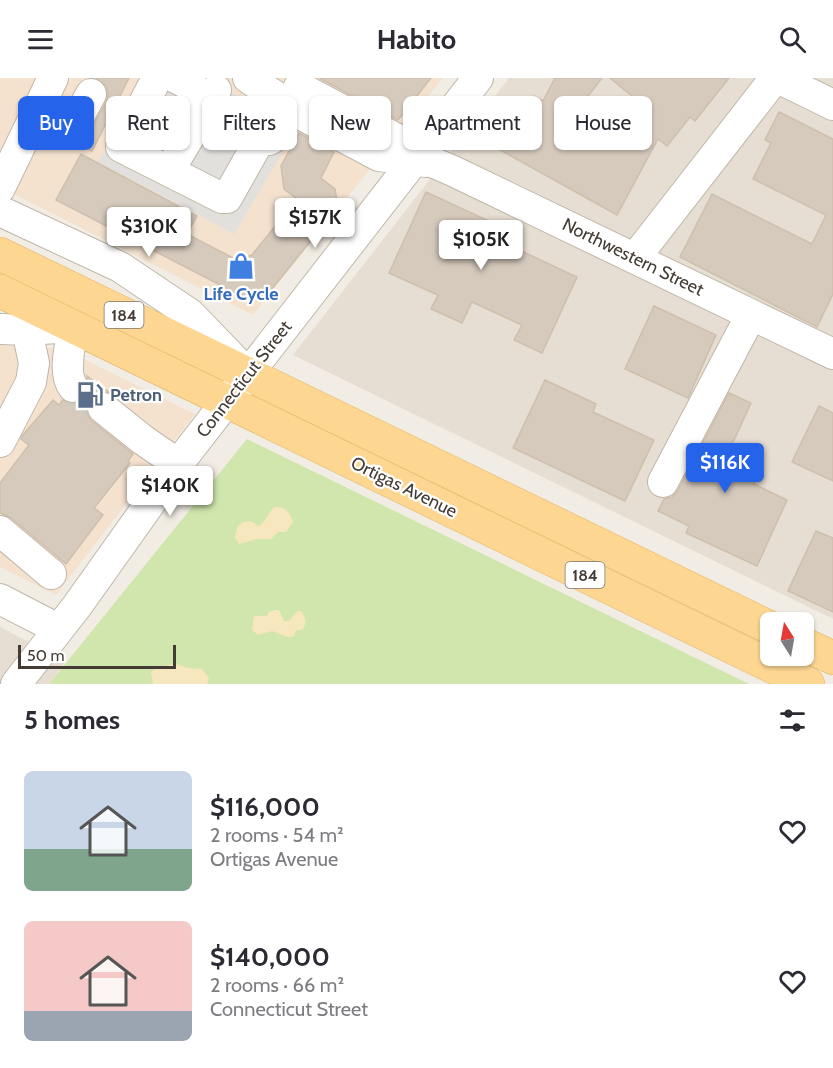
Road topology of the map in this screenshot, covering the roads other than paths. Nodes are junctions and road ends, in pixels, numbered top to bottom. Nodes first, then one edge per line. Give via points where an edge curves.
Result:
1 (53, 78) edge
2 (157, 78) edge
3 (176, 78) edge
4 (248, 78) edge
5 (478, 78) edge
6 (776, 78) edge
7 (297, 90) edge
8 (215, 93) edge
9 (44, 96) edge
10 (833, 105) edge
11 (18, 150) edge
12 (254, 150) edge
13 (421, 159) junction
14 (169, 171) junction
15 (0, 188) edge
16 (0, 211) edge
17 (0, 254) edge
18 (635, 258) junction
19 (0, 291) edge
20 (751, 315) junction
21 (73, 327) junction
22 (14, 329) edge
23 (833, 354) edge
24 (249, 375) junction
25 (73, 387) dead end
26 (228, 401) junction
27 (103, 408) tunnel mouth
28 (0, 442) edge
29 (178, 464) junction
30 (663, 482) dead end
31 (0, 531) edge
32 (51, 574) dead end
33 (0, 599) edge
34 (760, 623) edge
35 (58, 629) junction
36 (814, 649) edge
37 (833, 658) edge
38 (16, 684) edge
39 (808, 684) edge

1 - 9 street
2 - 14 street via 121,147
3 - 8 street via 193,87 193,103
4 - 7 street, Northwestern Street
5 - 13 street, Connecticut Street
6 - 10 street
6 - 18 street
7 - 13 street, Northwestern Street via 395,138
8 - 14 street
11 - 15 street
12 - 14 street via 225,199
13 - 18 street, Northwestern Street
13 - 24 street, Connecticut Street
16 - 24 street via 120,267 190,314
17 - 24 main road, Ortigas Avenue / 184
18 - 20 street, Northwestern Street
19 - 21 main road, Ortigas Avenue / 184
20 - 23 street, Northwestern Street
20 - 30 street
21 - 22 street
21 - 25 street via 68,373
21 - 26 main road, Ortigas Avenue / 184
22 - 28 street via 34,363 31,382
24 - 26 street, Connecticut Street
24 - 34 main road, Ortigas Avenue / 184
26 - 29 street, Connecticut Street
26 - 39 main road, Ortigas Avenue / 184
27 - 29 street
29 - 35 street, Connecticut Street
31 - 32 street
33 - 35 street
35 - 38 street, Connecticut Street
36 - 37 main road

